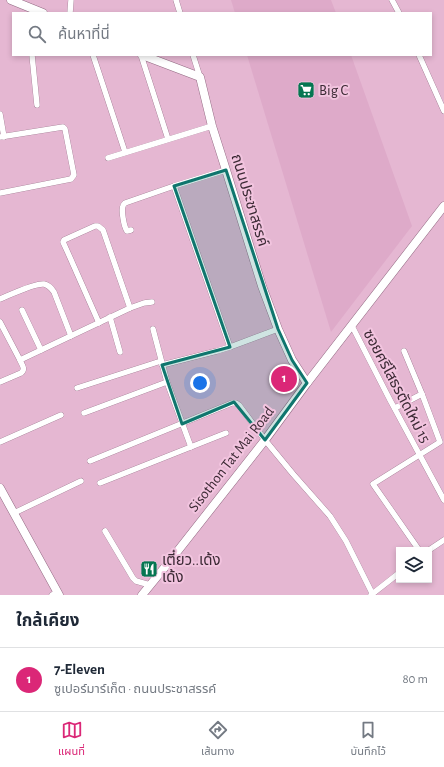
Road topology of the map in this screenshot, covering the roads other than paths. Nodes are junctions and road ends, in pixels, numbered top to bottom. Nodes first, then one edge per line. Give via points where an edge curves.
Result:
1 (11, 0) edge
2 (71, 0) edge
3 (176, 0) edge
4 (392, 0) edge
5 (27, 9) edge
6 (39, 12) edge
7 (70, 12) edge
8 (180, 12) edge
9 (398, 12) edge
10 (32, 56) edge
11 (92, 56) edge
12 (142, 56) edge
13 (145, 56) edge
14 (193, 56) edge
15 (419, 56) edge
16 (200, 77) junction
17 (37, 105) dead end
18 (444, 111) edge
19 (0, 114) edge
20 (212, 126) junction
21 (2, 137) edge
22 (168, 139) junction
23 (125, 152) junction
24 (108, 158) dead end
25 (226, 170) junction
26 (174, 186) junction
27 (0, 193) edge
28 (444, 206) edge
29 (131, 230) dead end
30 (0, 299) edge
31 (152, 302) dead end
32 (130, 308) junction
33 (22, 310) dead end
34 (110, 317) junction
35 (0, 322) edge
36 (99, 323) junction
37 (352, 326) junction
38 (153, 329) dead end
39 (278, 329) junction
40 (71, 336) junction
41 (230, 347) junction
42 (42, 350) junction
43 (404, 351) dead end
44 (120, 352) dead end
45 (20, 360) junction
46 (162, 363) junction
47 (0, 382) edge
48 (167, 382) junction
49 (307, 383) junction
50 (77, 388) dead end
51 (422, 394) junction
52 (395, 408) junction
53 (84, 413) dead end
54 (61, 415) dead end
55 (182, 424) junction
56 (226, 433) dead end
57 (264, 440) junction
58 (0, 442) edge
59 (191, 447) junction
60 (420, 455) junction
61 (90, 461) dead end
62 (81, 481) dead end
63 (100, 483) dead end
64 (0, 488) edge
65 (444, 500) edge
66 (14, 513) junction
67 (105, 531) dead end
68 (444, 540) edge
69 (418, 547) edge
70 (432, 548) edge
71 (396, 575) edge
72 (150, 585) junction
73 (56, 594) edge
74 (371, 594) edge
75 (142, 595) edge

1 - 5 street
2 - 7 street
3 - 8 street
4 - 9 street
5 - 6 street
10 - 17 street
11 - 23 street
12 - 22 street
13 - 16 street
14 - 16 street
15 - 18 street
16 - 20 street, ถนนประชาสรรค์
19 - 21 street
20 - 22 street
20 - 25 street, ถนนประชาสรรค์
21 - 27 street via 63,127 74,174 71,179
22 - 23 street
23 - 24 street
25 - 26 street
25 - 39 street, ถนนประชาสรรค์
26 - 29 street via 123,205 124,227 127,231
26 - 41 street
28 - 37 street, Sisothon Tat Mai Road
30 - 40 street via 36,284 49,286 54,292
31 - 32 street
32 - 34 street
32 - 36 street via 103,230 95,226 66,239 62,242
33 - 42 street
34 - 36 street
34 - 44 street
35 - 45 street
36 - 40 street
37 - 49 street, Sisothon Tat Mai Road
37 - 52 street, ซอยศรีโสธรตัดใหม่ 15
38 - 46 street
39 - 41 street
39 - 49 street, ถนนประชาสรรค์ via 292,360
40 - 42 street
41 - 46 street
42 - 45 street
43 - 51 street
45 - 47 street via 23,371
46 - 48 street
46 - 50 street
48 - 53 street
48 - 55 street
49 - 57 street, Sisothon Tat Mai Road
51 - 52 street
51 - 60 street via 440,442
52 - 60 street, ซอยศรีโสธรตัดใหม่ 15
54 - 58 street
55 - 57 street via 236,403
55 - 59 street
55 - 61 street
56 - 59 street
57 - 72 street, Sisothon Tat Mai Road
57 - 74 street via 330,516 346,541
59 - 63 street
60 - 65 street, ซอยศรีโสธรตัดใหม่ 15
60 - 69 street via 373,484
62 - 66 street
64 - 66 street
66 - 73 street
67 - 72 street via 133,578
68 - 70 street
71 - 74 street
72 - 75 street, Sisothon Tat Mai Road

